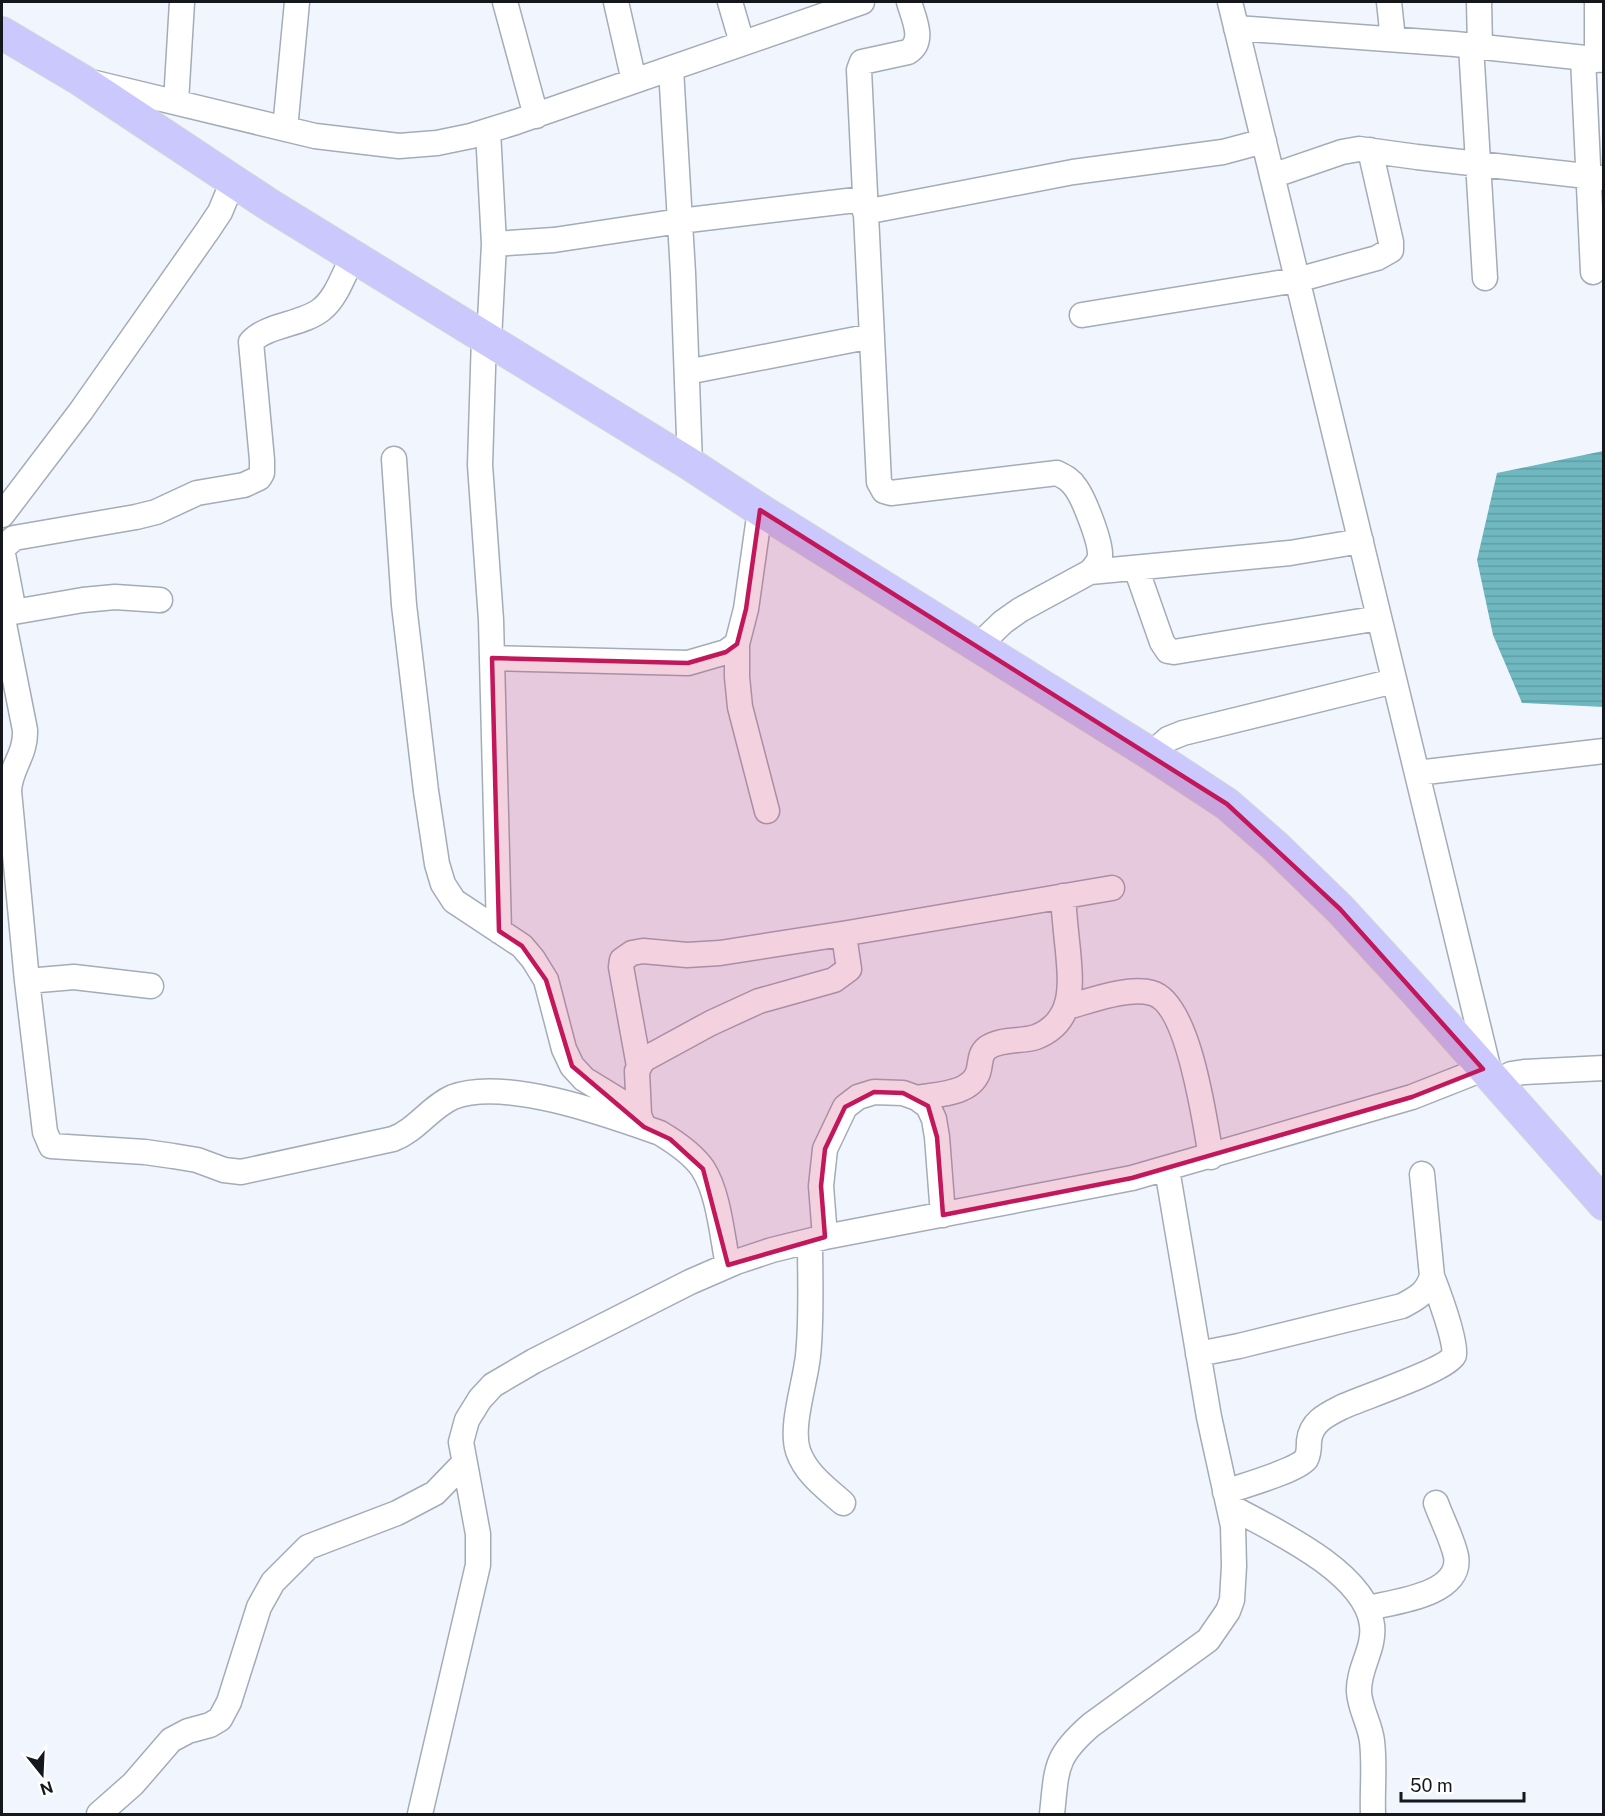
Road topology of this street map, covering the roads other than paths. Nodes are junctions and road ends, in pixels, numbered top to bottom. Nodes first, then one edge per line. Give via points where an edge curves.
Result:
1 (182, 2) edge
2 (297, 2) edge
3 (505, 2) edge
4 (616, 2) edge
5 (730, 2) edge
6 (909, 2) edge
7 (1230, 2) edge
8 (1389, 2) edge
9 (1479, 2) edge
10 (1597, 2) edge
11 (854, 3) edge
12 (1236, 28) junction
13 (2, 33) edge
14 (1393, 39) junction
15 (742, 43) junction
16 (1475, 46) junction
17 (1595, 59) edge
18 (671, 69) junction
19 (81, 80) junction
20 (634, 81) junction
21 (176, 102) junction
22 (536, 116) junction
23 (285, 129) junction
24 (488, 131) junction
25 (1264, 141) junction
26 (1370, 150) junction
27 (1479, 164) junction
28 (1272, 176) junction
29 (1596, 177) edge
30 (233, 181) junction
31 (865, 206) junction
32 (680, 221) junction
33 (494, 244) junction
34 (353, 257) junction
35 (1593, 272) dead end
36 (1485, 278) dead end
37 (1297, 280) junction
38 (1082, 315) dead end
39 (872, 336) junction
40 (486, 339) junction
41 (687, 372) junction
42 (394, 459) dead end
43 (690, 464) junction
44 (760, 510) junction
45 (2, 514) edge
46 (1361, 541) junction
47 (2, 552) edge
48 (1136, 568) junction
49 (1090, 572) junction
50 (160, 600) dead end
51 (6, 614) edge
52 (1379, 618) junction
53 (737, 644) junction
54 (978, 646) junction
55 (492, 658) junction
56 (1395, 681) junction
57 (1604, 751) edge
58 (1150, 754) junction
59 (1417, 773) junction
60 (766, 811) dead end
61 (1112, 888) dead end
62 (1063, 896) junction
63 (499, 931) junction
64 (848, 933) junction
65 (27, 981) junction
66 (151, 986) dead end
67 (1067, 1007) junction
68 (639, 1066) junction
69 (1604, 1068) edge
70 (1490, 1078) junction
71 (917, 1098) junction
72 (641, 1121) junction
73 (1211, 1156) junction
74 (1167, 1169) junction
75 (1422, 1174) dead end
76 (1604, 1204) edge
77 (943, 1215) junction
78 (818, 1239) junction
79 (728, 1265) junction
80 (1432, 1276) junction
81 (1198, 1354) junction
82 (464, 1463) junction
83 (1227, 1499) junction
84 (843, 1503) dead end
85 (1436, 1503) dead end
86 (1368, 1608) junction
87 (99, 1815) edge
88 (420, 1815) edge
89 (1052, 1815) edge
90 (1373, 1815) edge

1 - 21 street
2 - 23 street
3 - 22 street
4 - 20 street
5 - 15 street
6 - 31 street via 918,38 915,48 862,62 860,66
7 - 12 street
8 - 14 street
9 - 16 street
10 - 17 street
11 - 15 street
12 - 14 street
12 - 25 street
13 - 19 main road
14 - 16 street
15 - 18 street
16 - 17 street
16 - 27 street
17 - 29 street
18 - 20 street
18 - 32 street
19 - 21 street
19 - 30 main road
20 - 22 street
21 - 23 street
22 - 24 street
23 - 24 street via 399,146 437,143
24 - 33 street
25 - 28 street
25 - 31 street via 1223,152
26 - 27 street
26 - 28 street via 1342,152
26 - 37 street via 1391,250 1377,258
27 - 29 street
27 - 36 street
28 - 37 street
29 - 35 street
30 - 34 main road
30 - 45 street via 208,230 81,411
31 - 32 street
31 - 39 street
32 - 33 street via 554,240
32 - 41 street
33 - 40 street
34 - 40 main road
34 - 47 street via 322,309 251,342 262,460 259,478 244,485 197,493 146,514 15,538
37 - 38 street
37 - 46 street
39 - 41 street
39 - 49 street via 879,482 884,491 1057,473 1067,477 1077,489 1097,536 1100,553
40 - 43 main road
40 - 55 street via 480,465
41 - 43 street
42 - 63 street via 404,605 437,864 454,901
43 - 44 main road
44 - 53 street
44 - 54 main road
46 - 48 street via 1290,553
46 - 52 street
47 - 51 street
48 - 49 street
48 - 52 street via 1168,651
49 - 54 street via 1020,610
50 - 51 street via 115,597
51 - 65 street via 25,730 24,749 9,791
52 - 56 street
53 - 55 street via 726,652 688,663
53 - 60 street via 740,707
54 - 58 main road
55 - 63 street
56 - 58 street via 1183,733
56 - 59 street
57 - 59 street
58 - 70 main road via 1227,804 1275,846 1340,909
59 - 70 street
61 - 62 street
62 - 64 street
62 - 67 street via 1071,986
63 - 72 street via 522,946 546,980 572,1066 584,1079 633,1109
64 - 68 street via 845,938 849,969 844,974 759,1001 652,1054
64 - 68 street via 720,953 644,951 626,956 621,967
65 - 66 street via 74,977
65 - 72 street via 45,1132 51,1146 59,1148 154,1153 241,1172 393,1139 408,1132 434,1108 454,1097 474,1093 504,1092
67 - 71 street via 1045,1032 987,1048 973,1081 960,1090
67 - 73 street via 1134,991 1152,993 1167,1002 1188,1046
68 - 72 street
69 - 70 street via 1524,1072
70 - 73 street
70 - 76 main road
71 - 77 street via 934,1119
71 - 78 street via 903,1093 874,1092 845,1107 825,1149
72 - 79 street via 670,1139 703,1169
73 - 74 street
74 - 77 street
74 - 81 street
75 - 80 street
77 - 78 street
78 - 79 street
78 - 84 street via 808,1355 795,1432 804,1464
79 - 82 street via 493,1385 467,1420 461,1442
80 - 81 street via 1428,1288 1402,1306
80 - 83 street via 1454,1342 1450,1360 1319,1420 1310,1432 1305,1460
81 - 83 street
82 - 87 street via 435,1493 397,1513 308,1547 273,1582 259,1607 230,1702 220,1719 171,1740 133,1784
82 - 88 street via 478,1534 478,1564
83 - 86 street via 1322,1560 1358,1591
83 - 89 street via 1233,1526 1234,1566 1228,1611 1208,1640 1074,1740 1058,1767
85 - 86 street via 1456,1557 1451,1576 1431,1592
86 - 90 street via 1373,1641 1360,1676 1359,1691 1372,1740

